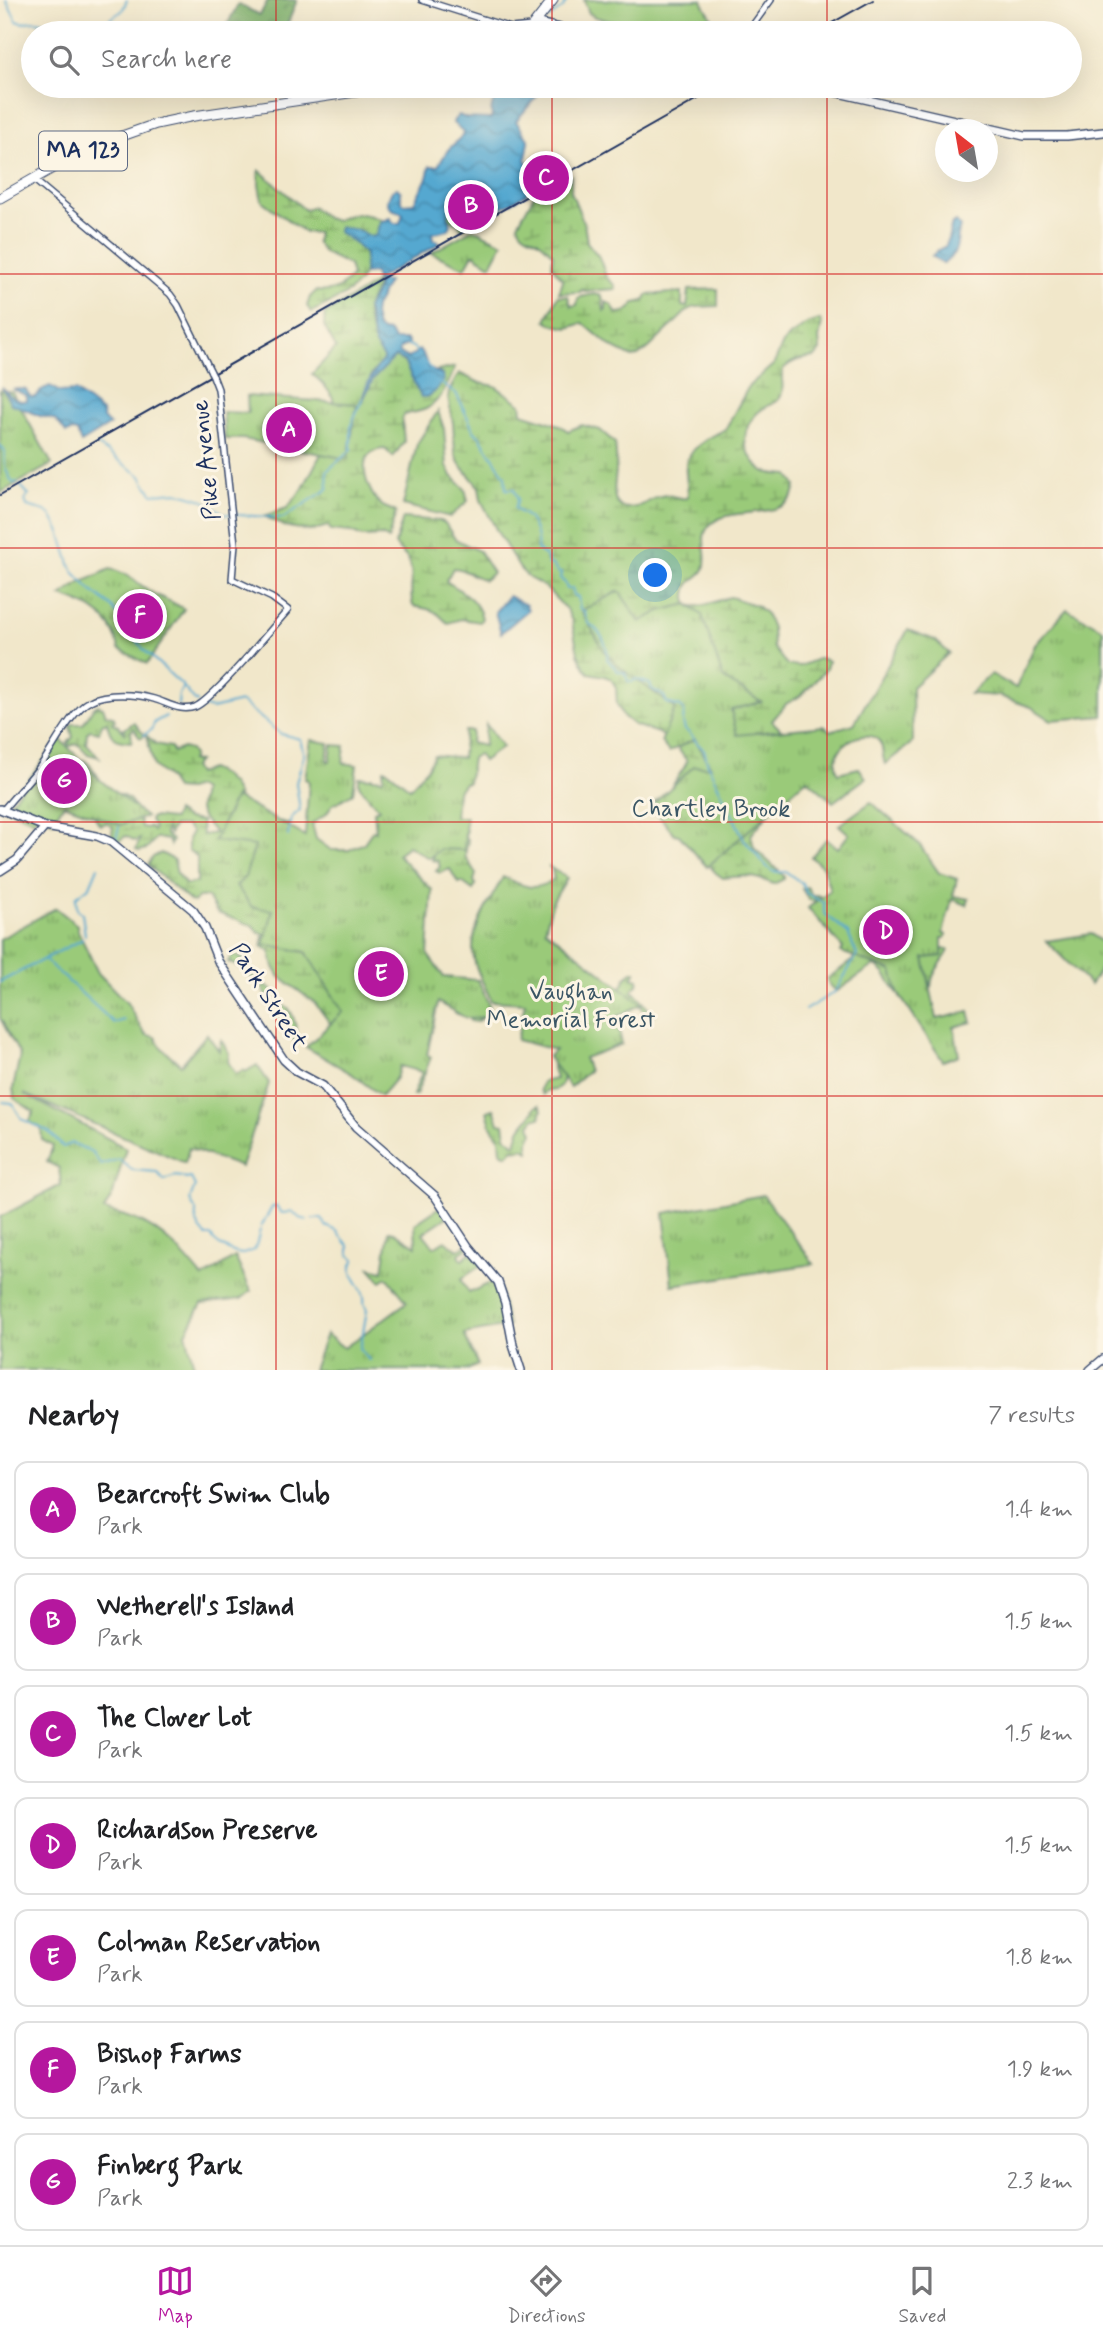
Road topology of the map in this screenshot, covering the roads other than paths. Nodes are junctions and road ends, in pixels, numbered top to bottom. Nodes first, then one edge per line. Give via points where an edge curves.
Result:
1 (422, 0) edge
2 (553, 0) edge
3 (771, 0) edge
4 (489, 21) edge
5 (537, 21) edge
6 (756, 21) edge
7 (317, 98) edge
8 (860, 98) edge
9 (1103, 132) edge
10 (33, 179) junction
11 (0, 198) edge
12 (1, 809) edge
13 (45, 827) junction
14 (0, 871) edge
15 (1103, 1359) edge
16 (521, 1370) edge
17 (1090, 1370) edge

1 - 4 street
2 - 5 highway
3 - 6 street
7 - 10 highway, MA 123 via 173,120 95,145
8 - 9 main road via 1024,136
10 - 11 highway, MA 123
10 - 12 street, Pike Avenue via 167,290 178,305 218,389 234,544 233,581 288,610 195,706 178,708 152,698 118,696 87,703 32,777
12 - 13 main road, Park Street
13 - 14 main road via 17,860
13 - 16 main road, Park Street via 111,842 190,906 218,961 284,1060 323,1086 356,1127 432,1193 491,1273 505,1303
15 - 17 main road

